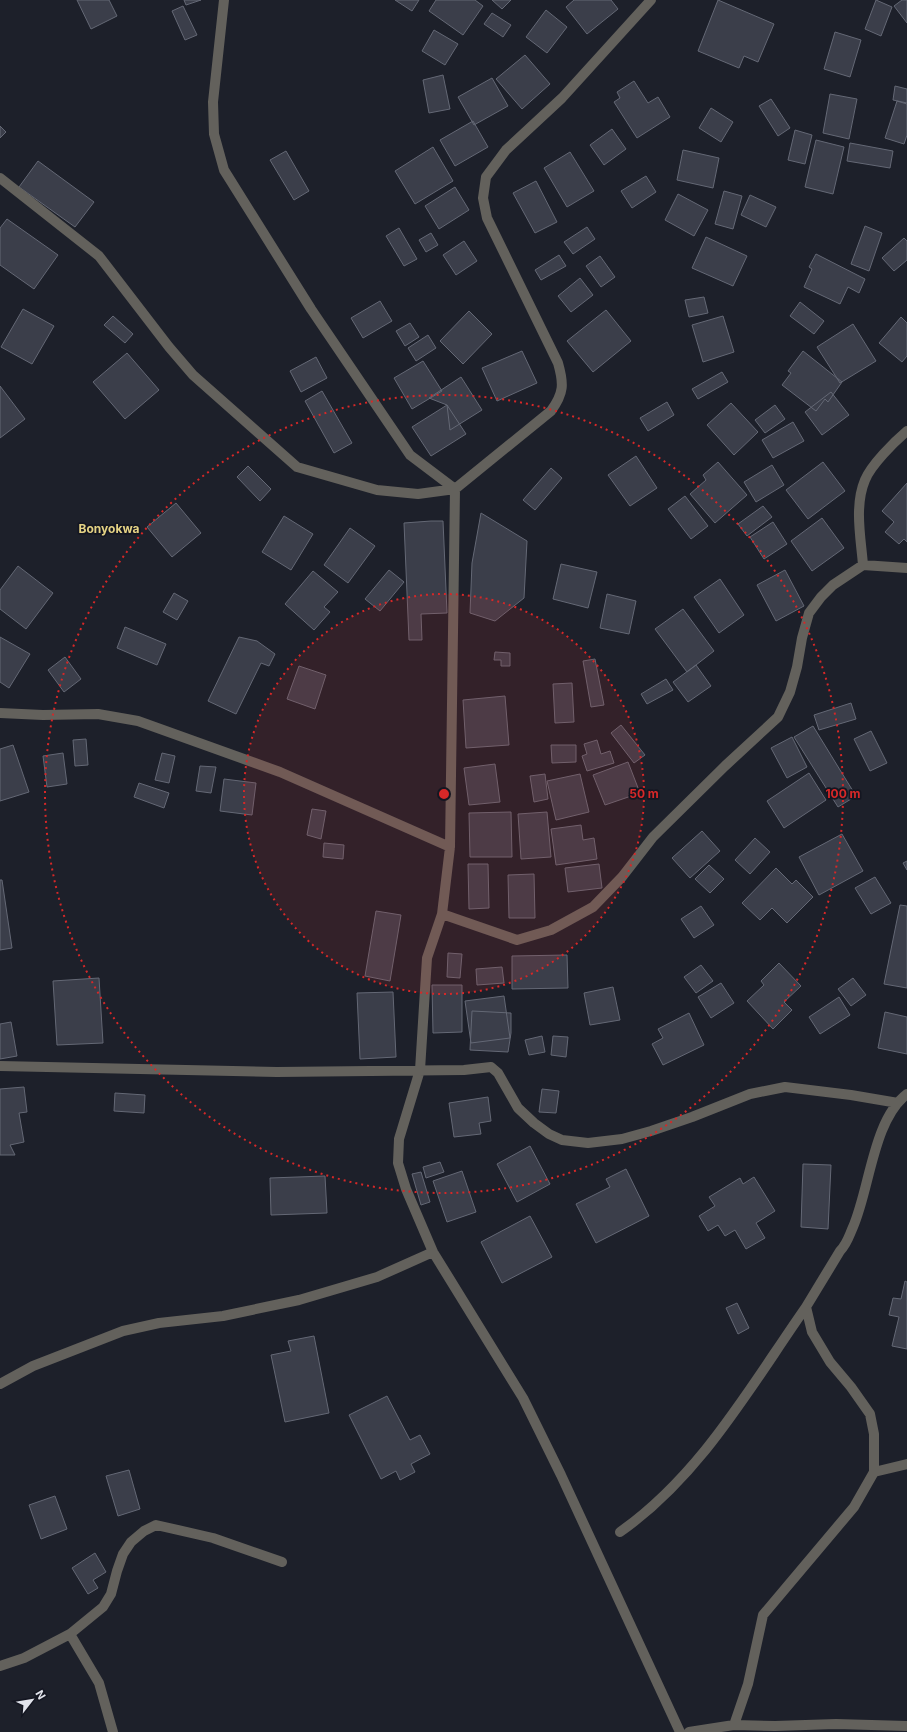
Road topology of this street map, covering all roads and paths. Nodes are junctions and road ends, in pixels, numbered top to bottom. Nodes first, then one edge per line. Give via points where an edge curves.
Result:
1 (224, 0) edge
2 (651, 0) edge
3 (0, 178) edge
4 (907, 432) edge
5 (455, 489) junction
6 (863, 565) junction
7 (907, 568) edge
8 (0, 713) edge
9 (450, 847) junction
10 (442, 914) junction
11 (0, 1066) edge
12 (420, 1070) junction
13 (907, 1094) edge
14 (898, 1103) junction
15 (433, 1252) junction
16 (806, 1307) junction
17 (0, 1384) edge
18 (907, 1464) edge
19 (874, 1472) junction
20 (620, 1532) dead end
21 (282, 1562) dead end
22 (70, 1634) junction
23 (0, 1666) edge
24 (734, 1725) junction
25 (907, 1726) edge
26 (113, 1732) edge
27 (680, 1732) edge
28 (689, 1732) edge

1 - 5 street via 213,102 214,134 224,170 311,309 410,455
2 - 5 street via 562,98 506,150 486,177 483,198 487,218 558,363 564,381 560,399 551,411
3 - 5 street via 99,256 193,375 297,467 377,490 418,494
4 - 6 street via 865,479 859,511
5 - 9 street
6 - 7 street
6 - 10 street via 833,585 820,597 809,613 790,692 778,717 653,837 622,877 593,907 552,930 517,940
8 - 9 street via 98,714 138,721 280,772
9 - 10 street
10 - 12 street via 427,958
11 - 12 street via 277,1072
12 - 14 street via 491,1067 498,1073 518,1108 534,1123 562,1140 588,1143 622,1139 651,1131 750,1094 785,1087
12 - 15 street via 399,1139 398,1164
13 - 14 street
14 - 16 street via 884,1123 857,1218 846,1245
15 - 17 street via 377,1277 299,1300 223,1316 159,1323 123,1331 33,1366
15 - 27 street via 523,1398
16 - 19 street via 812,1332 830,1362 870,1414 874,1434
16 - 20 street via 727,1423 694,1465 652,1507
18 - 19 street
19 - 24 street via 854,1507 763,1614 748,1684
21 - 22 street via 213,1538 156,1525 131,1542 123,1554 111,1594 103,1607
22 - 23 street via 24,1658
22 - 26 street via 99,1683
24 - 25 street
24 - 28 street

